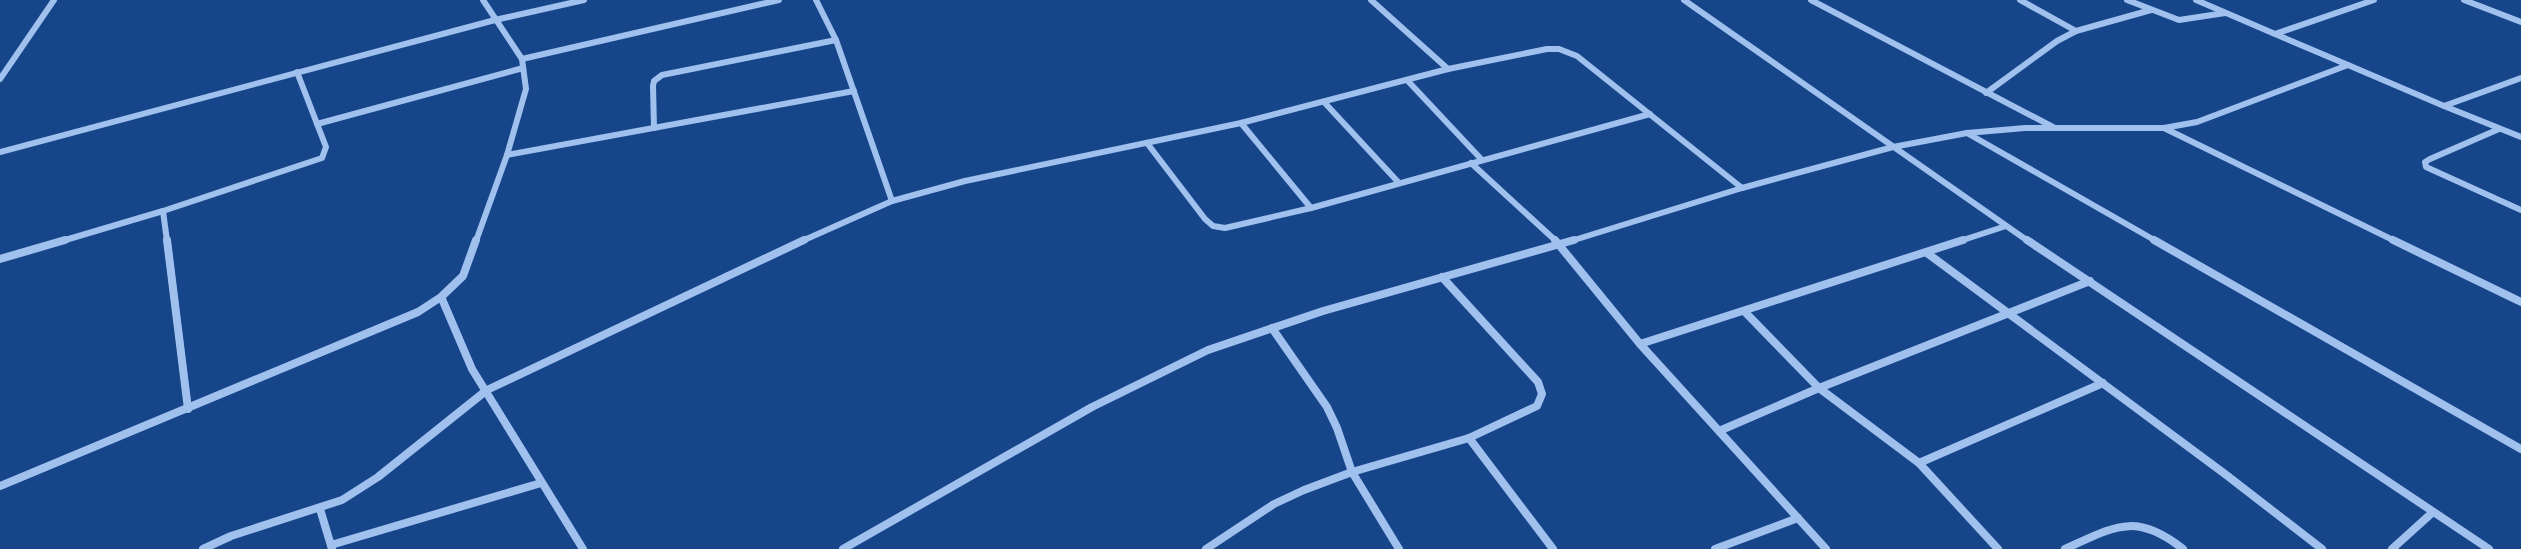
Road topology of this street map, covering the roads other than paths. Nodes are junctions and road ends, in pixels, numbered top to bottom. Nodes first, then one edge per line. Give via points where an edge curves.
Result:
1 (54, 0) edge
2 (484, 0) edge
3 (584, 0) edge
4 (779, 0) edge
5 (816, 0) edge
6 (1371, 0) edge
7 (1684, 0) edge
8 (1811, 0) edge
9 (2020, 0) edge
10 (2127, 0) edge
11 (2196, 0) edge
12 (2374, 0) edge
13 (2464, 0) edge
14 (2151, 10) junction
15 (2225, 13) junction
16 (494, 20) junction
17 (2521, 22) edge
18 (2076, 31) junction
19 (2275, 34) junction
20 (836, 40) junction
21 (522, 59) junction
22 (2348, 65) junction
23 (523, 68) junction
24 (1448, 69) junction
25 (297, 72) junction
26 (2521, 78) edge
27 (0, 80) edge
28 (1408, 80) junction
29 (854, 91) junction
30 (1986, 93) junction
31 (1324, 102) junction
32 (2444, 106) junction
33 (1650, 114) junction
34 (1241, 123) junction
35 (317, 124) junction
36 (654, 128) junction
37 (2055, 128) junction
38 (2164, 128) junction
39 (2499, 129) junction
40 (1967, 133) junction
41 (2521, 137) edge
42 (1147, 143) junction
43 (1893, 147) junction
44 (0, 152) edge
45 (507, 155) junction
46 (1482, 160) junction
47 (1471, 163) junction
48 (1399, 183) junction
49 (1742, 188) junction
50 (892, 201) junction
51 (1311, 208) junction
52 (2521, 210) edge
53 (163, 211) junction
54 (2006, 226) junction
55 (1560, 244) junction
56 (1927, 254) junction
57 (0, 259) edge
58 (1442, 277) junction
59 (2090, 281) junction
60 (442, 299) junction
61 (2521, 302) edge
62 (1744, 311) junction
63 (2009, 312) junction
64 (1272, 328) junction
65 (1640, 344) junction
66 (2103, 383) junction
67 (1819, 388) junction
68 (487, 390) junction
69 (188, 409) junction
70 (1719, 431) junction
71 (1469, 438) junction
72 (2521, 449) edge
73 (1919, 463) junction
74 (1352, 472) junction
75 (541, 484) junction
76 (0, 486) edge
77 (320, 509) junction
78 (2433, 512) junction
79 (1798, 518) junction
80 (332, 547) edge
81 (203, 549) edge
82 (583, 549) edge
83 (843, 549) edge
84 (1206, 549) edge
85 (1399, 549) edge
86 (1553, 549) edge
87 (1715, 549) edge
88 (1826, 549) edge
89 (1998, 549) edge
90 (2065, 549) edge
91 (2184, 549) edge
92 (2322, 549) edge
93 (2392, 549) edge
94 (2489, 549) edge

1 - 27 street
2 - 16 street
3 - 16 street
4 - 21 street
5 - 20 street
6 - 24 street
7 - 43 street
8 - 30 street
9 - 18 street
10 - 14 street
11 - 15 street
12 - 19 street
13 - 17 street
14 - 15 street via 2186,20
14 - 18 street
15 - 19 street
16 - 21 street
16 - 25 street
18 - 30 street via 2057,41
19 - 22 street
20 - 29 street
20 - 36 street via 662,76 654,81 653,86
21 - 23 street
22 - 32 street
22 - 38 street via 2197,122
23 - 35 street
23 - 45 street via 526,89
24 - 28 street
24 - 33 street via 1547,49 1559,49 1577,56
25 - 35 street
25 - 44 street
26 - 32 street
28 - 31 street
28 - 46 street
29 - 36 street
29 - 50 street
30 - 37 street
31 - 34 street
31 - 48 street
32 - 39 street
33 - 46 street
33 - 49 street
34 - 42 street
34 - 51 street
35 - 53 street via 326,147 322,158
36 - 45 street
37 - 38 street
37 - 40 street
38 - 61 street
39 - 41 street
39 - 52 street via 2430,158 2425,162 2426,167
40 - 43 street
40 - 72 street
42 - 50 street via 964,181
42 - 51 street via 1213,226 1233,227
43 - 49 street
43 - 54 street
45 - 60 street via 463,276
46 - 47 street
47 - 48 street
47 - 55 street
48 - 51 street
49 - 55 street
50 - 68 street via 846,220
53 - 57 street
53 - 69 street
54 - 56 street
54 - 59 street
55 - 58 street
55 - 65 street
56 - 62 street
56 - 63 street
58 - 64 street
58 - 71 street via 1538,382 1543,392 1542,399 1528,412
59 - 63 street
59 - 78 street
60 - 68 street via 472,369
60 - 69 street via 399,321
62 - 65 street
62 - 67 street
63 - 66 street
63 - 67 street
64 - 74 street via 1327,407
64 - 83 street via 1208,350 1092,407
65 - 70 street
66 - 73 street
66 - 92 street
67 - 70 street
67 - 73 street
68 - 75 street
68 - 77 street via 378,477 342,500
69 - 76 street
70 - 79 street
71 - 74 street
71 - 86 street
73 - 89 street
74 - 84 street via 1274,504
74 - 85 street
75 - 80 street
75 - 82 street
77 - 80 street
77 - 81 street via 231,536
78 - 93 street
78 - 94 street
79 - 87 street
79 - 88 street
90 - 91 street via 2125,525 2169,537

